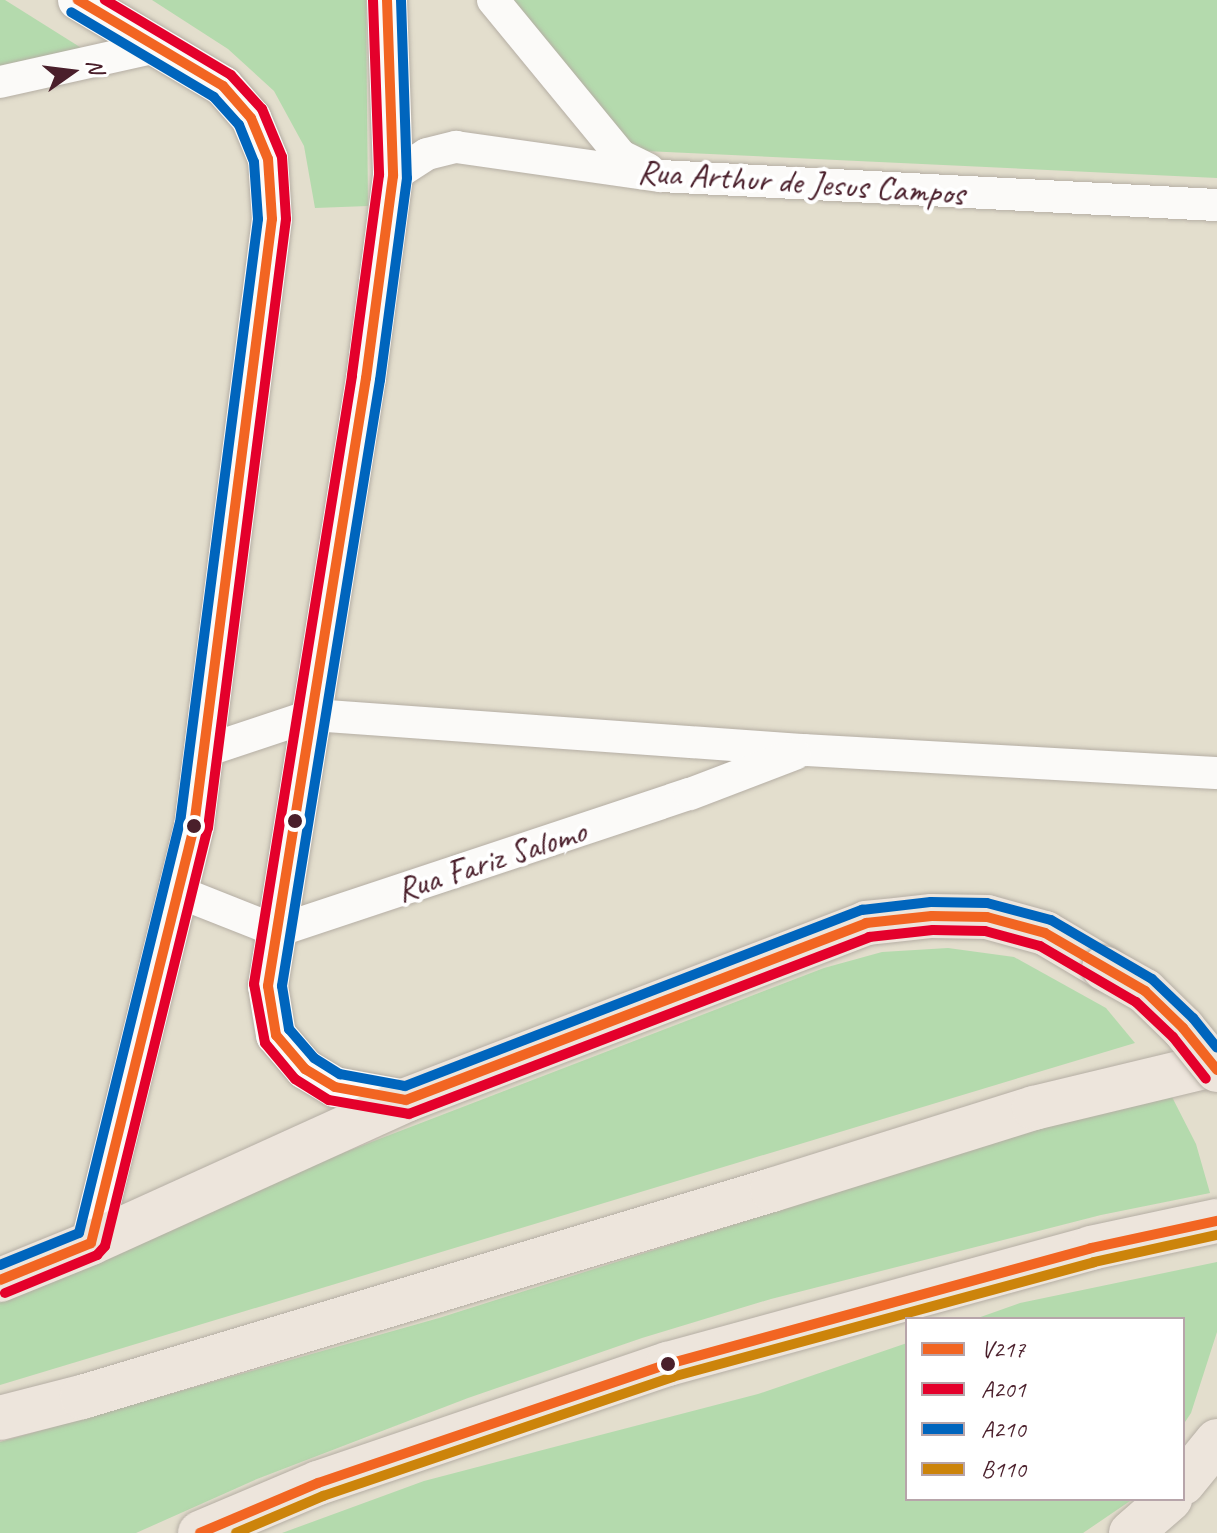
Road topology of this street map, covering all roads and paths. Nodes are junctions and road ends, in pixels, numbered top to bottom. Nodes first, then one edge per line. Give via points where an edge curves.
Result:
1 (78, 0) edge
2 (387, 0) edge
3 (493, 0) edge
4 (157, 47) junction
5 (0, 82) edge
6 (393, 176) junction
7 (661, 176) junction
8 (1217, 205) edge
9 (313, 715) junction
10 (805, 750) junction
11 (205, 751) junction
12 (1217, 773) edge
13 (176, 891) junction
14 (277, 931) junction
15 (1217, 1067) edge
16 (406, 1100) junction
17 (1217, 1221) edge
18 (91, 1243) junction
19 (0, 1280) edge
20 (0, 1418) edge
21 (1217, 1441) edge
22 (1185, 1481) edge
23 (1168, 1501) edge
24 (200, 1533) edge
25 (1131, 1533) edge

1 - 4 street
2 - 6 street
3 - 7 street via 621,156
4 - 5 street
4 - 11 street via 223,86 251,118 268,159 272,219
6 - 7 street, Rua Arthur de Jesus Campos via 427,154 456,147
6 - 9 street
7 - 8 street, Rua Arthur de Jesus Campos
9 - 10 street, Rua Fariz Salomo
9 - 11 street, Rua Fariz Salomo
9 - 14 street
10 - 12 street, Rua Fariz Salomo
10 - 14 street, Rua Fariz Salomo via 690,794
11 - 13 street via 194,826
13 - 14 street
13 - 18 street
14 - 16 street via 268,986 276,1035 305,1069 335,1087
15 - 16 main road, bridge via 1145,991 1045,933 987,917 932,916 866,923
15 - 20 main road via 1034,1108
16 - 18 main road
17 - 24 main road via 1091,1248 668,1364 318,1483
18 - 19 main road
21 - 22 main road
23 - 25 main road

